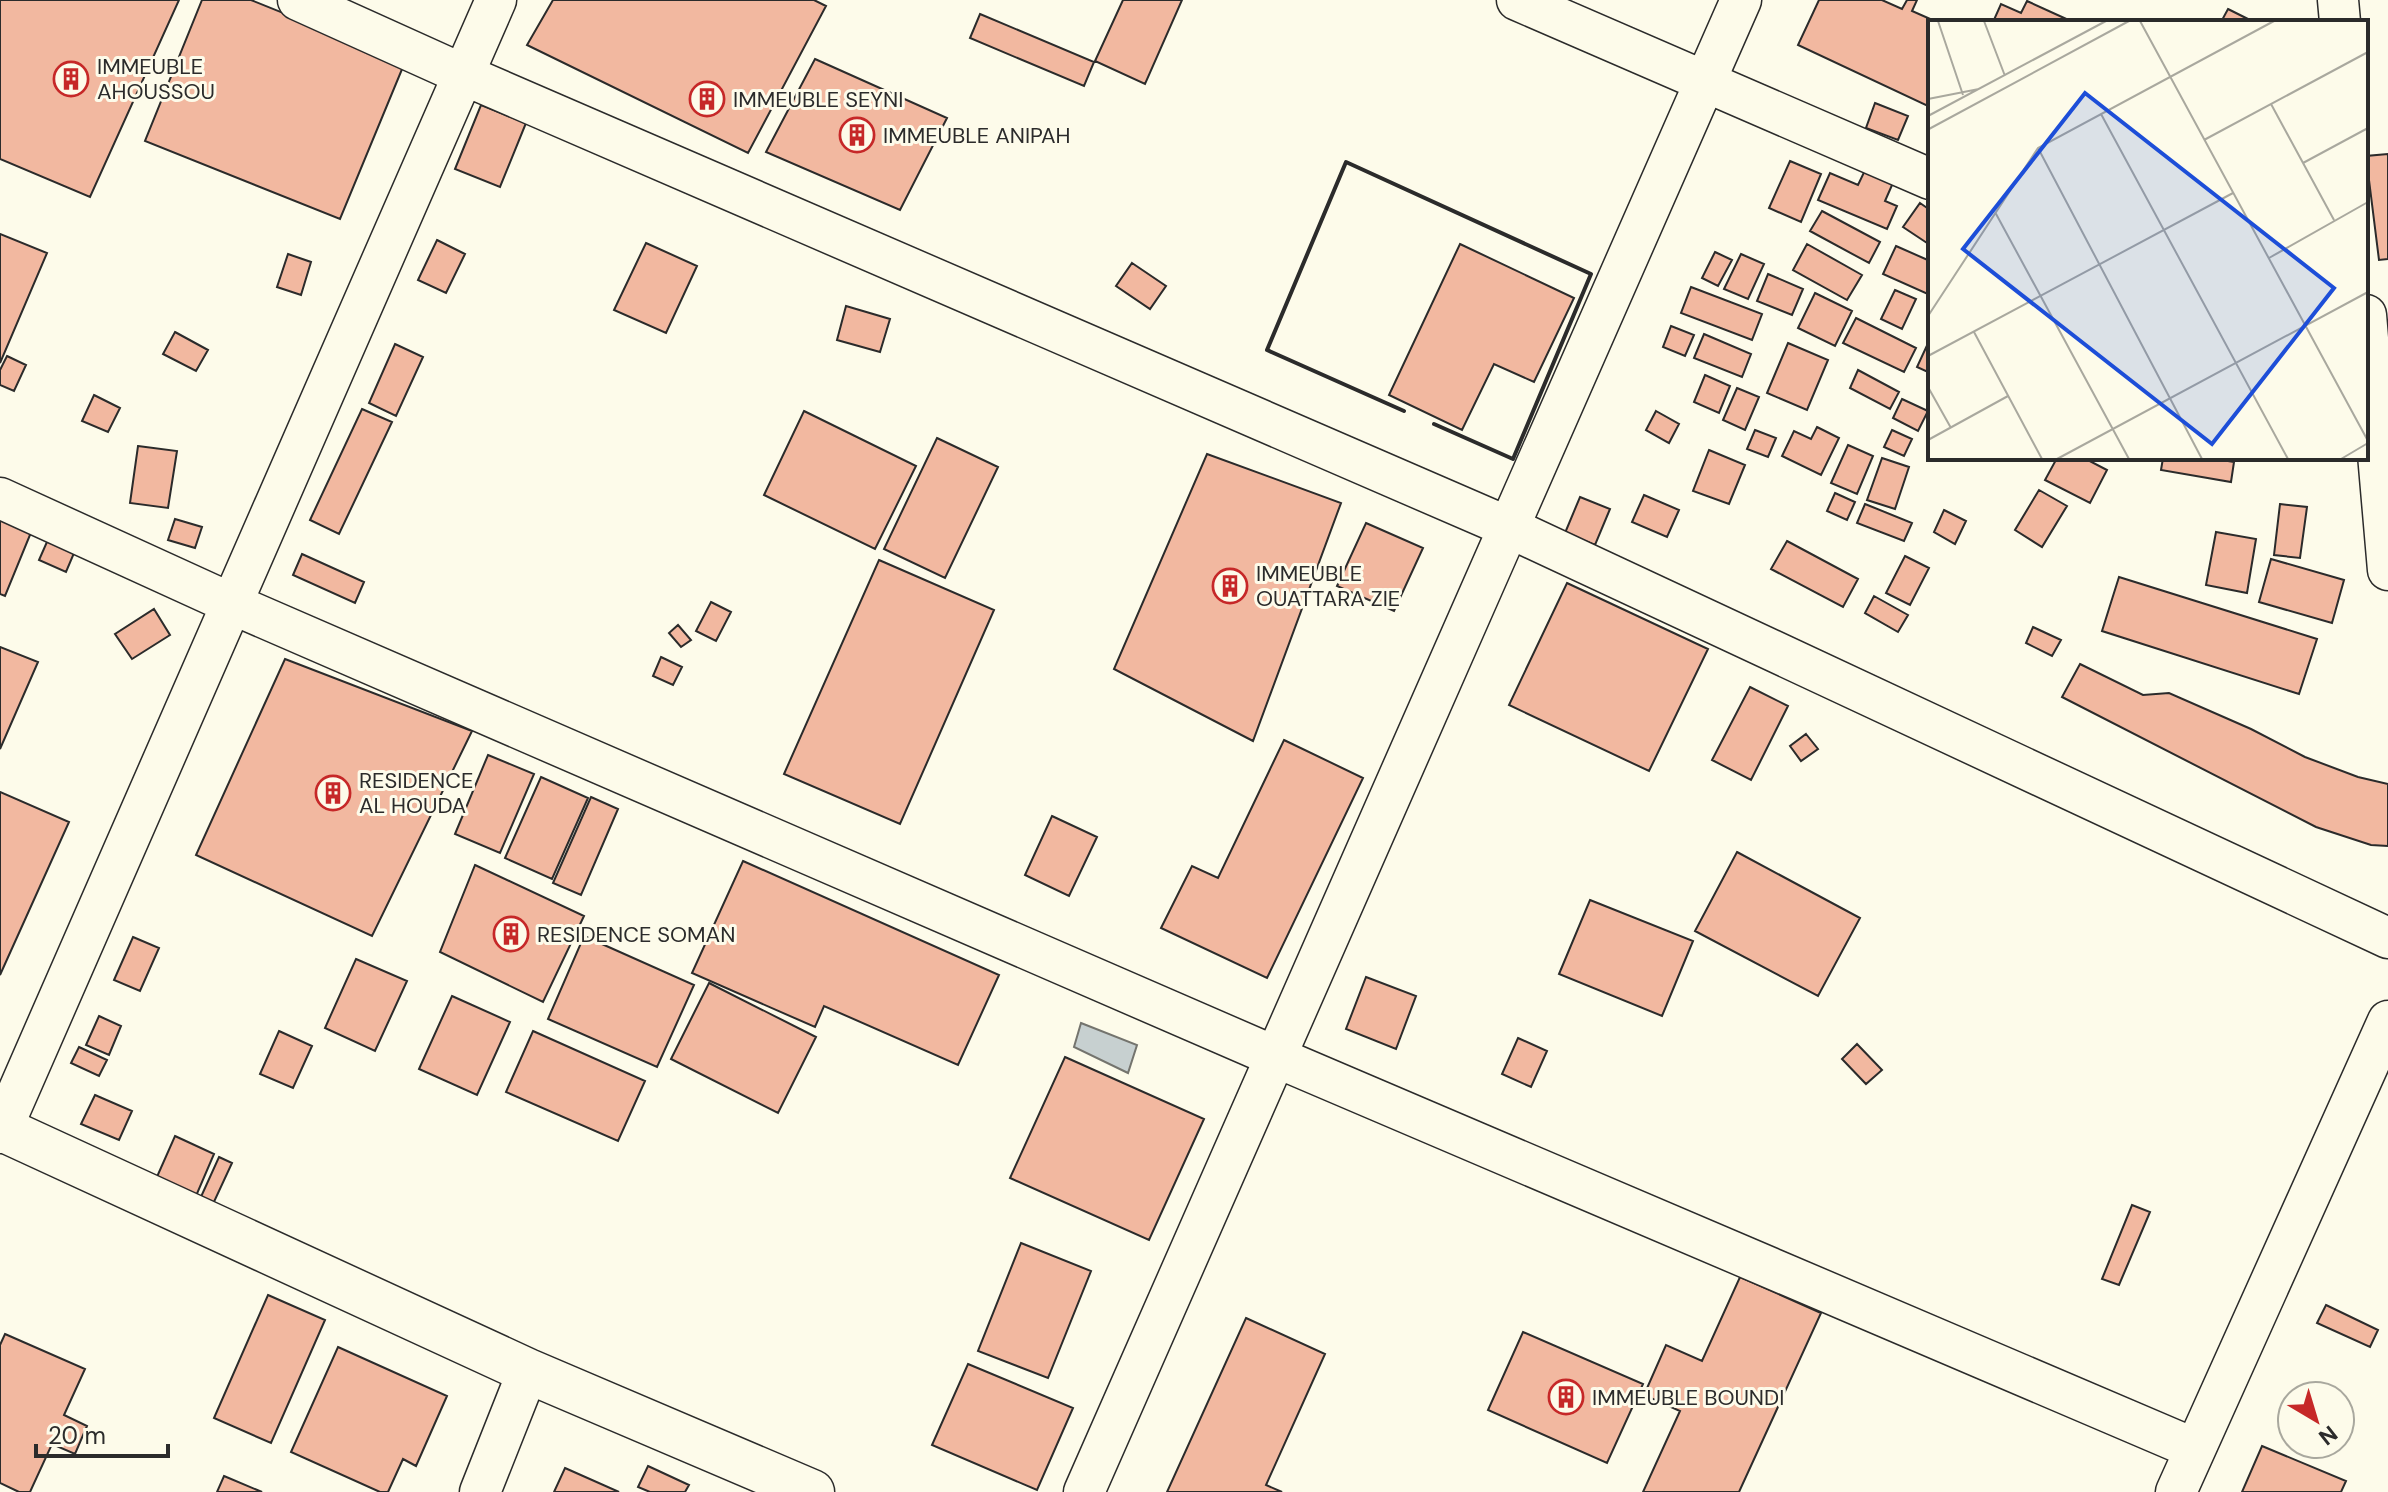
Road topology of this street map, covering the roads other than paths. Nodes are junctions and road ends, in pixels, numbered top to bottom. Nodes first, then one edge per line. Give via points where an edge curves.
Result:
1 (298, 0) edge
2 (496, 0) edge
3 (1517, 0) edge
4 (1741, 0) edge
5 (2338, 0) edge
6 (2340, 20) edge
7 (462, 74) junction
8 (1705, 82) junction
9 (1928, 178) edge
10 (2368, 370) edge
11 (0, 498) edge
12 (1508, 527) junction
13 (2388, 570) edge
14 (230, 603) junction
15 (2388, 938) edge
16 (2388, 1021) edge
17 (1276, 1057) junction
18 (1, 1130) edge
19 (528, 1371) junction
20 (2195, 1449) junction
21 (480, 1492) edge
22 (812, 1492) edge
23 (1084, 1492) edge
24 (2176, 1492) edge

1 - 7 street
2 - 7 street
3 - 8 street
4 - 8 street
5 - 6 street
7 - 12 street
7 - 14 street
8 - 9 street
8 - 12 street
10 - 13 street
11 - 14 street
12 - 15 street
12 - 17 street
14 - 17 street
14 - 18 street
16 - 20 street
17 - 20 street
17 - 23 street
18 - 19 street
19 - 21 street
19 - 22 street
20 - 24 street

